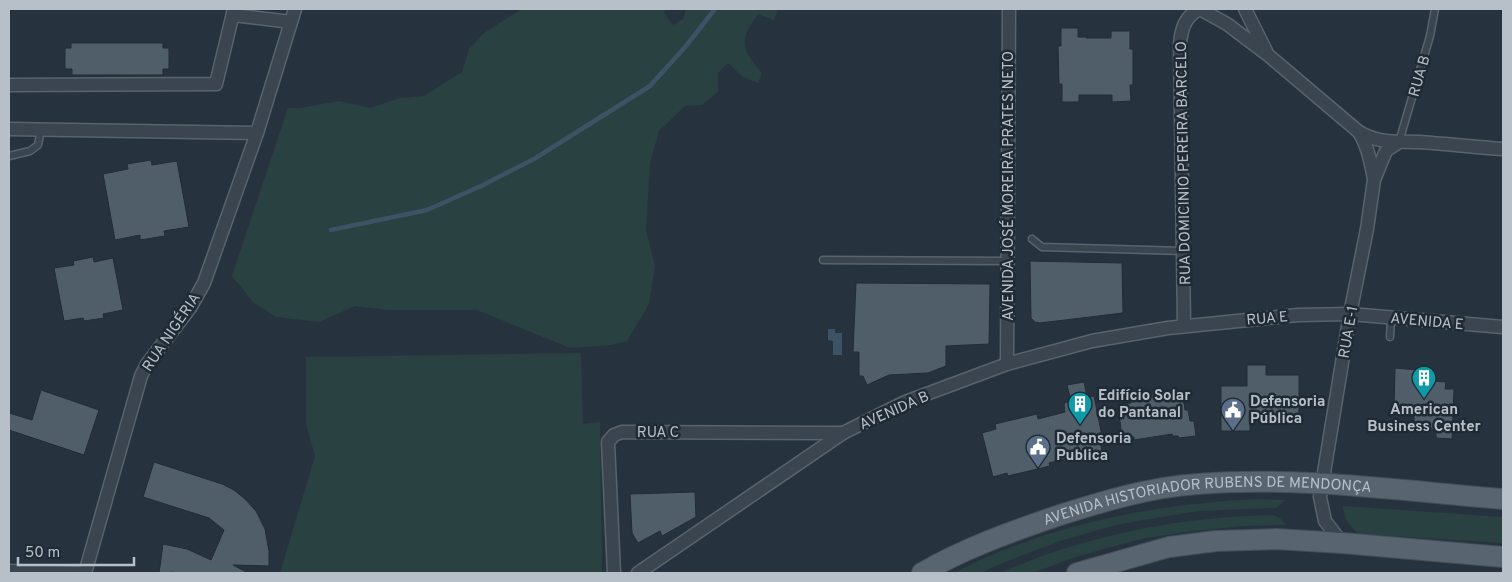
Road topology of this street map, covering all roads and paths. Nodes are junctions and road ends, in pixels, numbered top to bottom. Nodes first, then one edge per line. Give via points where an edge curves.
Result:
1 (294, 9) edge
2 (1009, 9) edge
3 (1200, 9) edge
4 (1246, 9) edge
5 (1434, 9) edge
6 (233, 12) edge
7 (291, 22) junction
8 (1227, 24) junction
9 (1268, 55) junction
10 (9, 85) edge
11 (9, 129) edge
12 (42, 129) junction
13 (1359, 132) junction
14 (257, 134) junction
15 (1399, 142) junction
16 (1503, 149) edge
17 (9, 156) edge
18 (1374, 180) junction
19 (1032, 239) dead end
20 (1184, 251) junction
21 (823, 260) dead end
22 (1008, 261) junction
23 (1350, 314) junction
24 (1391, 318) junction
25 (1184, 325) junction
26 (1503, 327) edge
27 (1390, 337) dead end
28 (1007, 364) junction
29 (843, 433) junction
30 (1322, 484) junction
31 (1503, 499) edge
32 (1342, 543) junction
33 (1503, 557) edge
34 (9, 571) edge
35 (85, 573) edge
36 (614, 573) edge
37 (638, 573) edge
38 (922, 573) edge
39 (1077, 573) edge

1 - 7 street, RUA NIGÉRIA
2 - 22 street, AVENIDA JOSÉ MOREIRA PRATES NETO
3 - 8 street
3 - 20 street, RUA DOMICINIO PEREIRA BARCELO via 1188,16 1181,36
4 - 8 street via 1237,20
4 - 9 street
5 - 15 lane, RUA B via 1430,36
6 - 7 street
6 - 10 street via 216,84
7 - 14 street, RUA NIGÉRIA
8 - 9 street
9 - 13 street
11 - 12 street
12 - 14 street
12 - 17 lane via 38,144 30,151
13 - 15 street via 1377,140
13 - 18 street, RUA E-1 via 1368,151
14 - 35 street, RUA NIGÉRIA via 204,283 141,376
15 - 16 street
15 - 18 street, RUA E-1 via 1385,153
18 - 23 street, RUA E-1
19 - 20 lane via 1042,247
20 - 25 street, RUA DOMICINIO PEREIRA BARCELO
21 - 22 lane
22 - 28 street, AVENIDA JOSÉ MOREIRA PRATES NETO
23 - 24 street, AVENIDA E
23 - 25 street, RUA E
23 - 30 street, RUA E-1
24 - 26 street, AVENIDA E
24 - 27 lane
25 - 28 street, AVENIDA B via 1092,341
28 - 29 street, AVENIDA B via 905,402
29 - 36 street, RUA C via 622,432 614,435 608,442
29 - 37 street, AVENIDA B
30 - 31 main road, AVENIDA HISTORIADOR RUBENS DE MENDONÇA
30 - 32 street, RUA E-1 via 1320,497 1325,521
30 - 38 main road, AVENIDA HISTORIADOR RUBENS DE MENDONÇA via 1195,484 1123,496 1002,536
32 - 33 main road
32 - 39 main road via 1276,539 1216,541 1170,547
34 - 35 street

